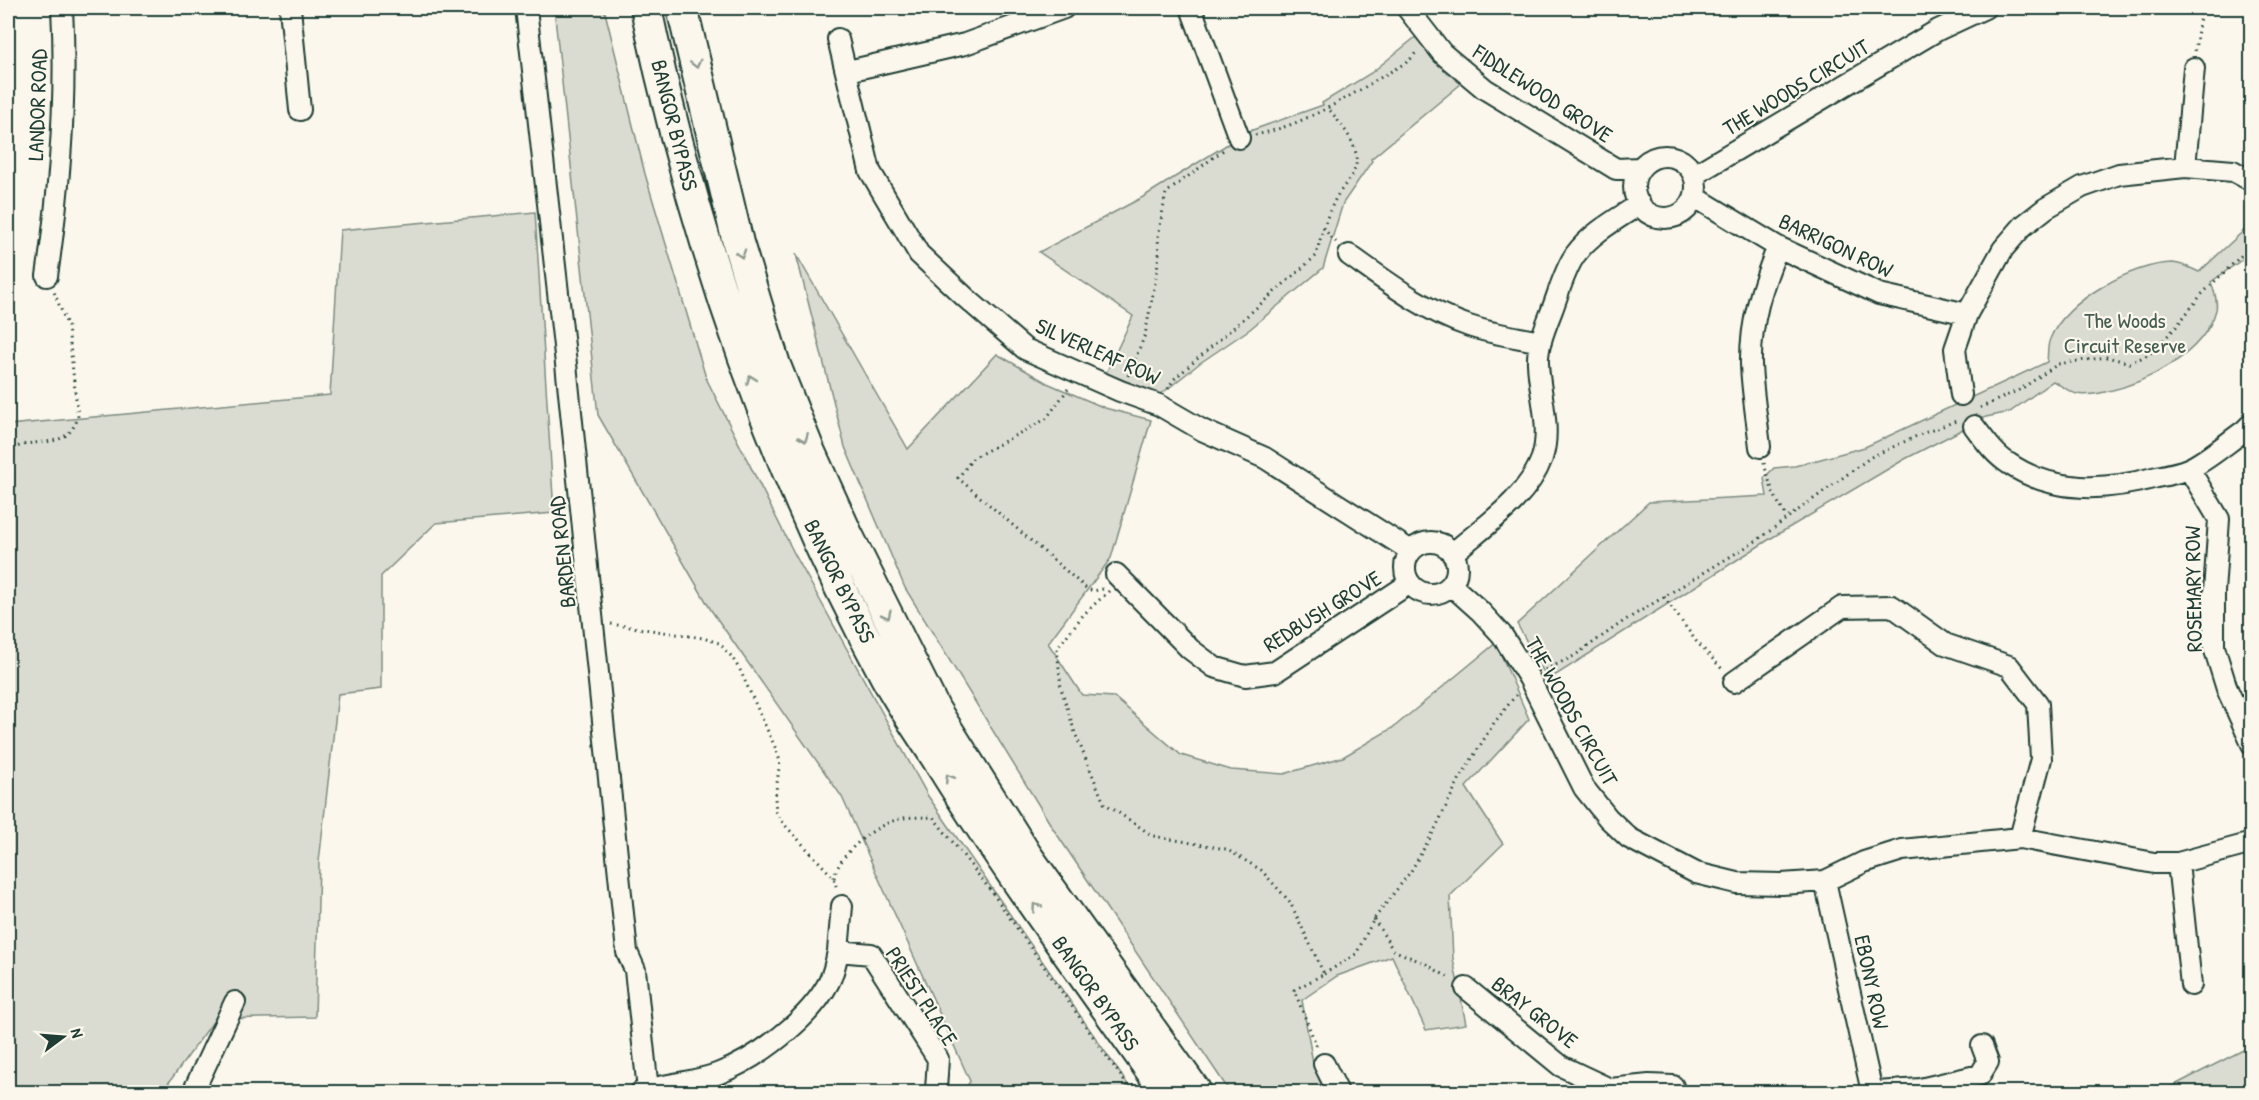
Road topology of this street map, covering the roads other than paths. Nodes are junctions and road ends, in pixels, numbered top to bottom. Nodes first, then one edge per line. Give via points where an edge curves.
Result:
1 (62, 8) edge
2 (291, 8) edge
3 (526, 8) edge
4 (646, 8) edge
5 (682, 8) edge
6 (1064, 8) edge
7 (1191, 8) edge
8 (1407, 8) edge
9 (1985, 8) edge
10 (838, 39) dead end
11 (2194, 68) road end
12 (848, 71) junction
13 (300, 110) dead end
14 (1239, 138) road end
15 (2185, 167) junction
16 (1640, 168) junction
17 (1694, 175) junction
18 (2252, 181) edge
19 (1695, 197) junction
20 (1640, 204) junction
21 (1778, 247) junction
22 (1349, 255) dead end
23 (47, 276) road end
24 (1967, 314) junction
25 (1541, 342) junction
26 (1961, 395) dead end
27 (1971, 418) road end
28 (2252, 423) edge
29 (1760, 447) road end
30 (2189, 469) junction
31 (1411, 551) junction
32 (1452, 554) junction
33 (1119, 577) road end
34 (1410, 583) junction
35 (1450, 585) junction
36 (1734, 682) road end
37 (2252, 744) edge
38 (2020, 838) junction
39 (2252, 843) edge
40 (2178, 863) junction
41 (1825, 881) junction
42 (842, 906) road end
43 (838, 951) junction
44 (2191, 985) dead end
45 (1466, 988) road end
46 (235, 1002) dead end
47 (1982, 1046) dead end
48 (1324, 1064) road end
49 (645, 1091) edge
50 (193, 1092) edge
51 (934, 1092) edge
52 (1166, 1092) edge
53 (1196, 1092) edge
54 (1338, 1092) edge
55 (1674, 1092) edge
56 (1872, 1092) edge
57 (1877, 1092) edge

1 - 23 street, LANDOR ROAD via 62,120
2 - 13 street
3 - 49 street, BARDEN ROAD via 627,952 635,970
52 -> 4 main road, BANGOR BYPASS via 980,828 887,680 841,589 740,349 688,184
5 -> 53 main road, BANGOR BYPASS via 738,243 775,364 847,534 935,710 1028,856
6 - 12 street via 965,44
7 - 14 street
8 - 16 street, FIDDLEWOOD GROVE via 1442,53 1485,89 1616,169
9 - 17 street, THE WOODS CIRCUIT via 1938,30
10 - 12 street, SILVERLEAF ROW
11 - 15 street
12 - 31 street, SILVERLEAF ROW via 870,171 919,254 1025,349 1159,405 1202,430 1265,458
15 - 18 street via 2233,171
15 - 24 street via 2120,174 2082,187 2046,208 2003,249
16 - 17 street via 1665,155 1683,160
16 - 20 street via 1634,186
17 - 19 street
19 - 20 street via 1683,213 1664,218 1646,212
19 - 21 street, BARRIGON ROW
20 - 25 street via 1593,236 1575,255
21 - 24 street, BARRIGON ROW via 1879,294
21 - 29 street via 1763,283 1754,322 1751,363
22 - 25 street via 1408,296 1467,325
24 - 26 street via 1955,349
25 - 32 street via 1538,360 1546,431 1542,457 1518,497
27 - 30 street via 1988,445 2006,462 2053,484 2076,488 2128,485
28 - 30 street
30 - 37 street, ROSEMARY ROW via 2218,519 2214,647 2227,689
31 - 32 street via 1422,543 1436,543
31 - 34 street via 1405,567
32 - 35 street via 1457,570
33 - 34 street, REDBUSH GROVE via 1190,649 1214,667 1245,676 1275,672
34 - 35 street via 1420,592 1433,594
35 - 41 street, THE WOODS CIRCUIT via 1502,635 1529,678 1584,788 1629,838 1696,873 1737,883
36 - 38 street via 1842,607 1892,606 1945,644 2009,666 2038,704 2041,759
38 - 40 street, THE WOODS CIRCUIT via 2154,863
38 - 41 street, THE WOODS CIRCUIT via 1902,850 1864,862
39 - 40 street, THE WOODS CIRCUIT
40 - 44 street
41 - 56 street, EBONY ROW
42 - 43 street
43 - 49 street via 831,980 815,1005 769,1045 717,1074
43 - 51 street, PRIEST PLACE via 871,954 938,1059
45 - 55 street, BRAY GROVE via 1561,1066 1610,1089 1673,1086
46 - 50 street
47 - 57 street via 1988,1062 1980,1075 1920,1089
48 - 54 street

